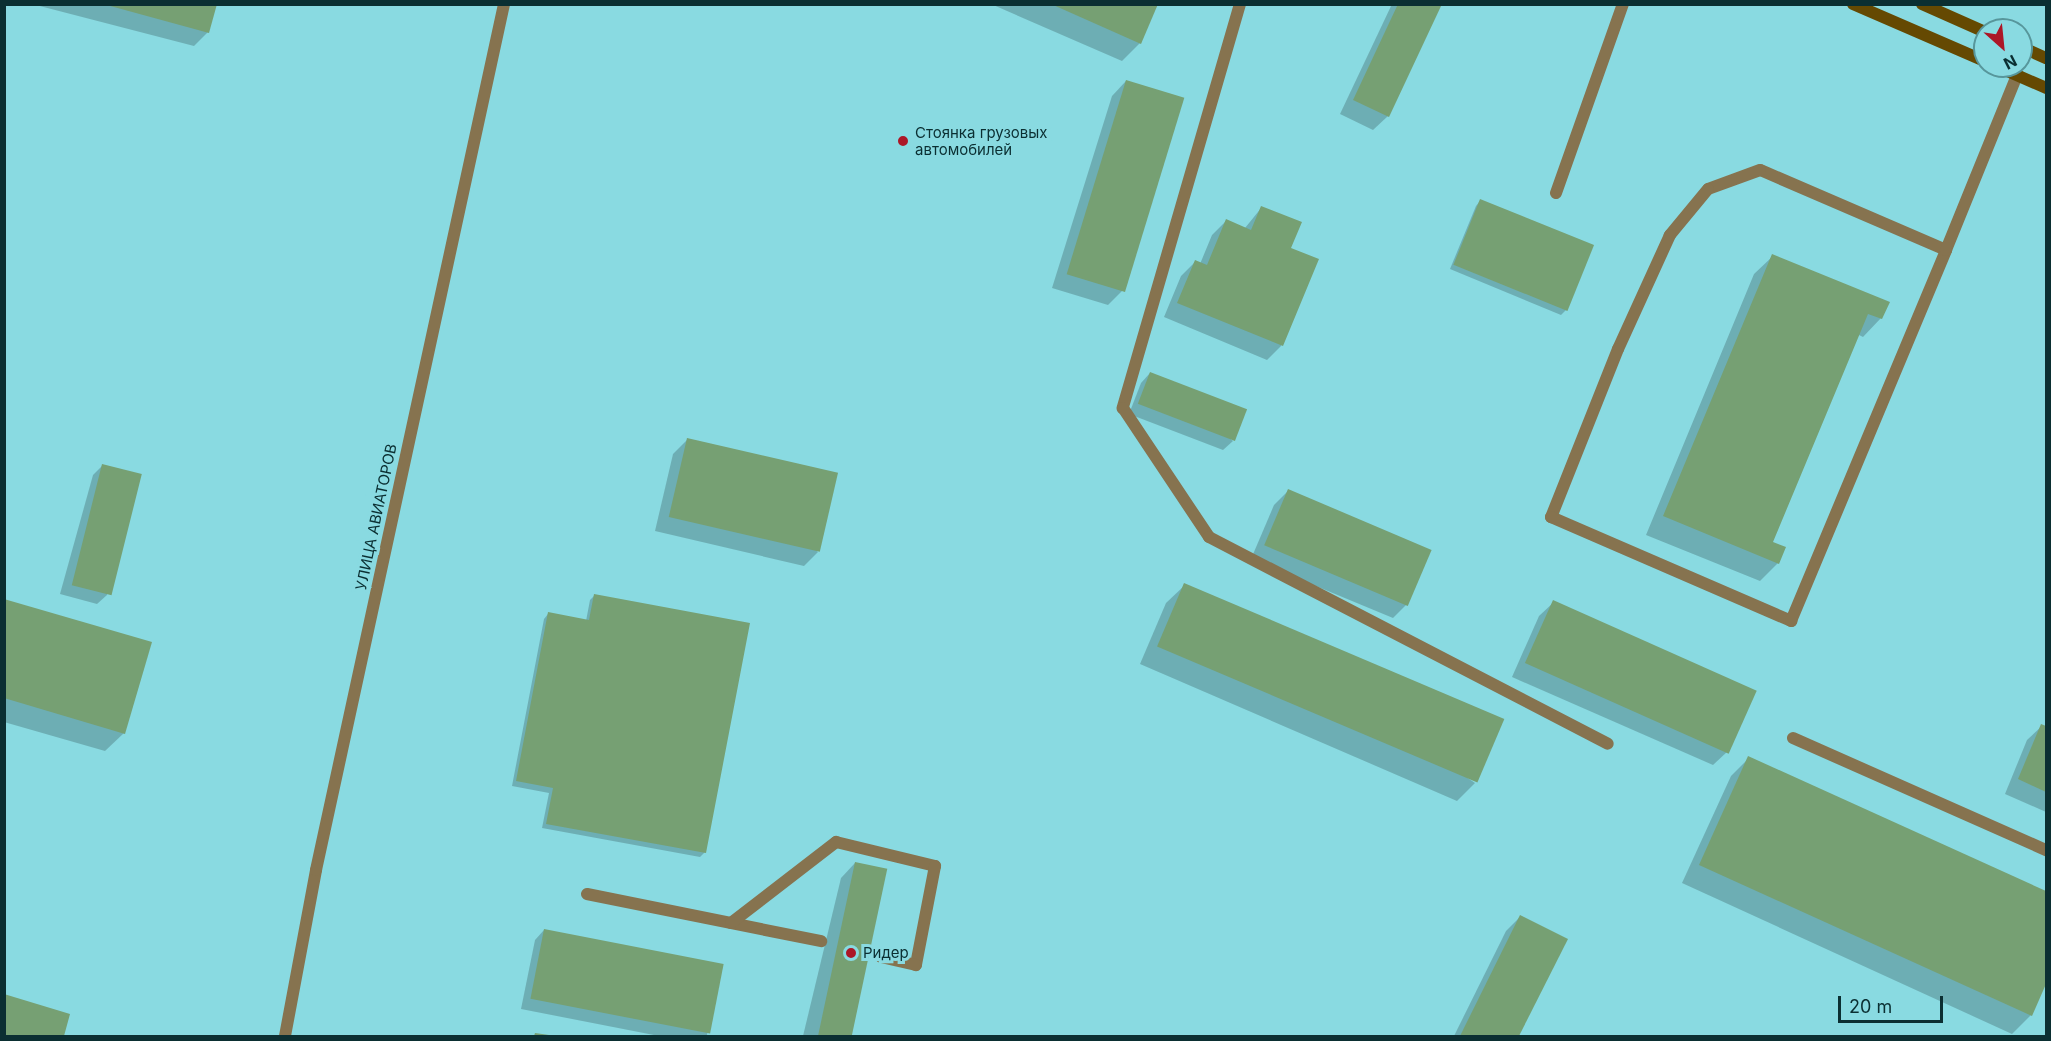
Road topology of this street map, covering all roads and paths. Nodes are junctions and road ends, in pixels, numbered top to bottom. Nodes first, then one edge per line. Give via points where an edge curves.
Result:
1 (504, 4) edge
2 (1240, 4) edge
3 (1623, 4) edge
4 (1853, 4) edge
5 (1922, 4) edge
6 (1973, 27) edge
7 (1973, 56) edge
8 (2016, 78) edge
9 (2024, 78) edge
10 (2046, 88) edge
11 (1556, 193) dead end
12 (1946, 250) junction
13 (1793, 738) dead end
14 (1608, 744) dead end
15 (2046, 850) edge
16 (587, 894) dead end
17 (731, 923) junction
18 (821, 941) dead end
19 (881, 957) dead end
20 (285, 1036) edge

1 - 20 street, УЛИЦА АВИАТОРОВ via 318,859
2 - 14 street via 1123,408 1209,537
3 - 11 street
4 - 7 main road
5 - 6 main road
8 - 12 street
9 - 10 main road
12 - 12 street via 1791,621 1551,517 1618,349 1670,235 1708,189 1760,170
13 - 15 street
16 - 17 street
17 - 18 street
17 - 19 street via 836,842 935,866 916,964

